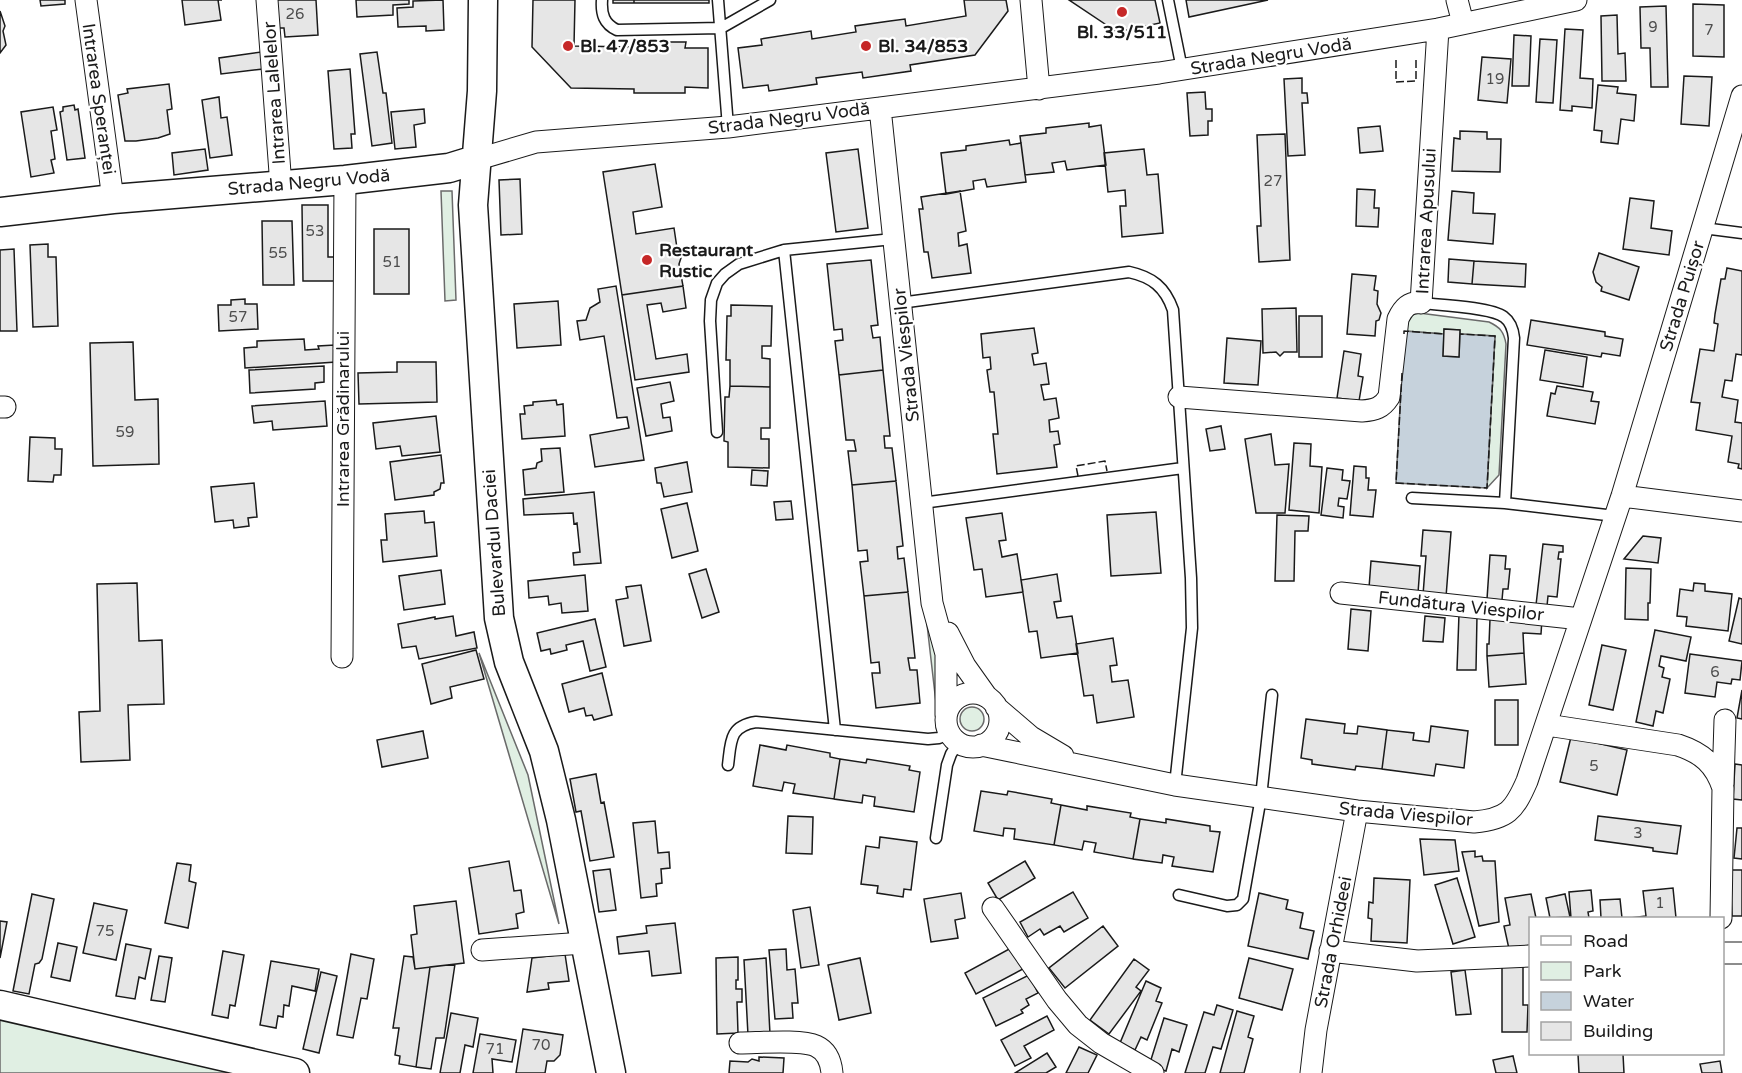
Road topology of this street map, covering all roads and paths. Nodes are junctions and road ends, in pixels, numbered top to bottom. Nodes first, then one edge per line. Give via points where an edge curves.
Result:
1 (86, 0) edge
2 (267, 0) edge
3 (483, 0) edge
4 (602, 0) edge
5 (718, 0) edge
6 (770, 0) edge
7 (1031, 0) edge
8 (1168, 0) edge
9 (1457, 0) edge
10 (1576, 0) edge
11 (1463, 23) junction
12 (721, 28) junction
13 (1438, 29) junction
14 (1182, 69) junction
15 (1039, 89) junction
16 (1742, 96) edge
17 (880, 108) junction
18 (728, 127) junction
19 (475, 160) junction
20 (345, 180) junction
21 (281, 186) junction
22 (113, 199) junction
23 (0, 212) edge
24 (1703, 228) junction
25 (1742, 233) edge
26 (893, 239) junction
27 (784, 250) junction
28 (900, 303) junction
29 (1421, 303) junction
30 (1179, 397) junction
31 (717, 432) dead end
32 (1183, 468) junction
33 (1622, 496) junction
34 (1412, 498) dead end
35 (922, 503) junction
36 (1505, 503) junction
37 (1742, 511) edge
38 (1615, 516) junction
39 (1341, 593) dead end
40 (932, 603) junction
41 (1581, 619) junction
42 (342, 657) dead end
43 (1272, 695) dead end
44 (991, 702) junction
45 (1725, 720) dead end
46 (1547, 725) junction
47 (835, 730) junction
48 (951, 730) junction
49 (981, 745) junction
50 (1076, 764) junction
51 (728, 765) dead end
52 (1175, 784) junction
53 (1723, 788) junction
54 (1261, 797) junction
55 (1357, 811) junction
56 (936, 838) dead end
57 (1179, 895) dead end
58 (993, 908) dead end
59 (1720, 917) edge
60 (584, 943) junction
61 (482, 950) dead end
62 (1330, 951) junction
63 (1724, 953) edge
64 (1742, 953) edge
65 (1529, 956) edge
66 (0, 1005) edge
67 (740, 1043) dead end
68 (295, 1073) edge
69 (611, 1073) edge
70 (832, 1073) edge
71 (1153, 1073) edge
72 (1311, 1073) edge

1 - 22 street, Intrarea Speranței
2 - 21 street, Intrarea Lalelelor
3 - 19 street, Bulevardul Daciei via 482,91
4 - 12 lane via 603,17 617,30
5 - 12 lane
6 - 12 lane
7 - 15 street
8 - 14 lane
9 - 11 street
10 - 11 street, Strada Negru Vodă
11 - 13 street, Strada Negru Vodă
12 - 18 lane
13 - 14 street, Strada Negru Vodă
13 - 29 street, Intrarea Apusului
14 - 15 street, Strada Negru Vodă
15 - 17 street, Strada Negru Vodă
16 - 24 street, Strada Puișor
17 - 18 street, Strada Negru Vodă
17 - 26 street, Strada Viespilor
18 - 19 street, Strada Negru Vodă via 536,142
19 - 20 street, Strada Negru Vodă via 448,168
19 - 60 street, Bulevardul Daciei via 473,205 499,618 508,662 544,751
20 - 21 street, Strada Negru Vodă
20 - 42 street, Intrarea Grădinarului
21 - 22 street, Strada Negru Vodă
22 - 23 street, Strada Negru Vodă
24 - 25 lane
24 - 33 street, Strada Puișor
26 - 27 lane
26 - 28 street, Strada Viespilor
27 - 31 lane via 739,264 717,283 710,321
27 - 47 lane
28 - 30 lane via 1109,274 1145,275 1161,287 1173,310
28 - 35 street, Strada Viespilor
29 - 30 street, Intrarea Apusului via 1410,303 1401,312 1389,397 1374,410
29 - 36 lane via 1492,311 1510,323 1514,338
30 - 32 lane
32 - 35 lane
32 - 52 lane via 1192,628
33 - 37 street
33 - 38 street, Strada Viespilor
34 - 36 lane
35 - 40 street, Strada Viespilor
36 - 38 lane
38 - 41 street, Strada Viespilor
39 - 41 street, Fundătura Viespilor
40 - 44 street, Strada Viespilor via 965,666
40 - 48 street, Strada Viespilor via 946,654
41 - 46 street, Strada Viespilor
43 - 54 lane
44 - 48 street via 973,693 952,702
44 - 49 street via 1000,721 998,730
44 - 50 street, Strada Viespilor via 1031,737
45 - 53 street
46 - 53 street via 1690,749 1709,762
46 - 55 street, Strada Viespilor via 1527,781 1508,813 1474,822
47 - 48 lane via 928,739 939,738
47 - 51 lane via 747,723 734,733
48 - 49 street via 967,747
48 - 56 lane via 951,754
49 - 50 street, Strada Viespilor
50 - 52 street, Strada Viespilor
52 - 54 street, Strada Viespilor
53 - 59 street
54 - 55 street, Strada Viespilor
54 - 57 lane via 1244,899 1238,905 1227,906
55 - 62 street, Strada Orhideei
58 - 71 street via 1078,1025
60 - 61 street
60 - 69 street, Bulevardul Daciei
62 - 65 street via 1417,961
62 - 72 street, Strada Orhideei
63 - 64 street
66 - 68 street
67 - 70 street via 817,1046 828,1058

